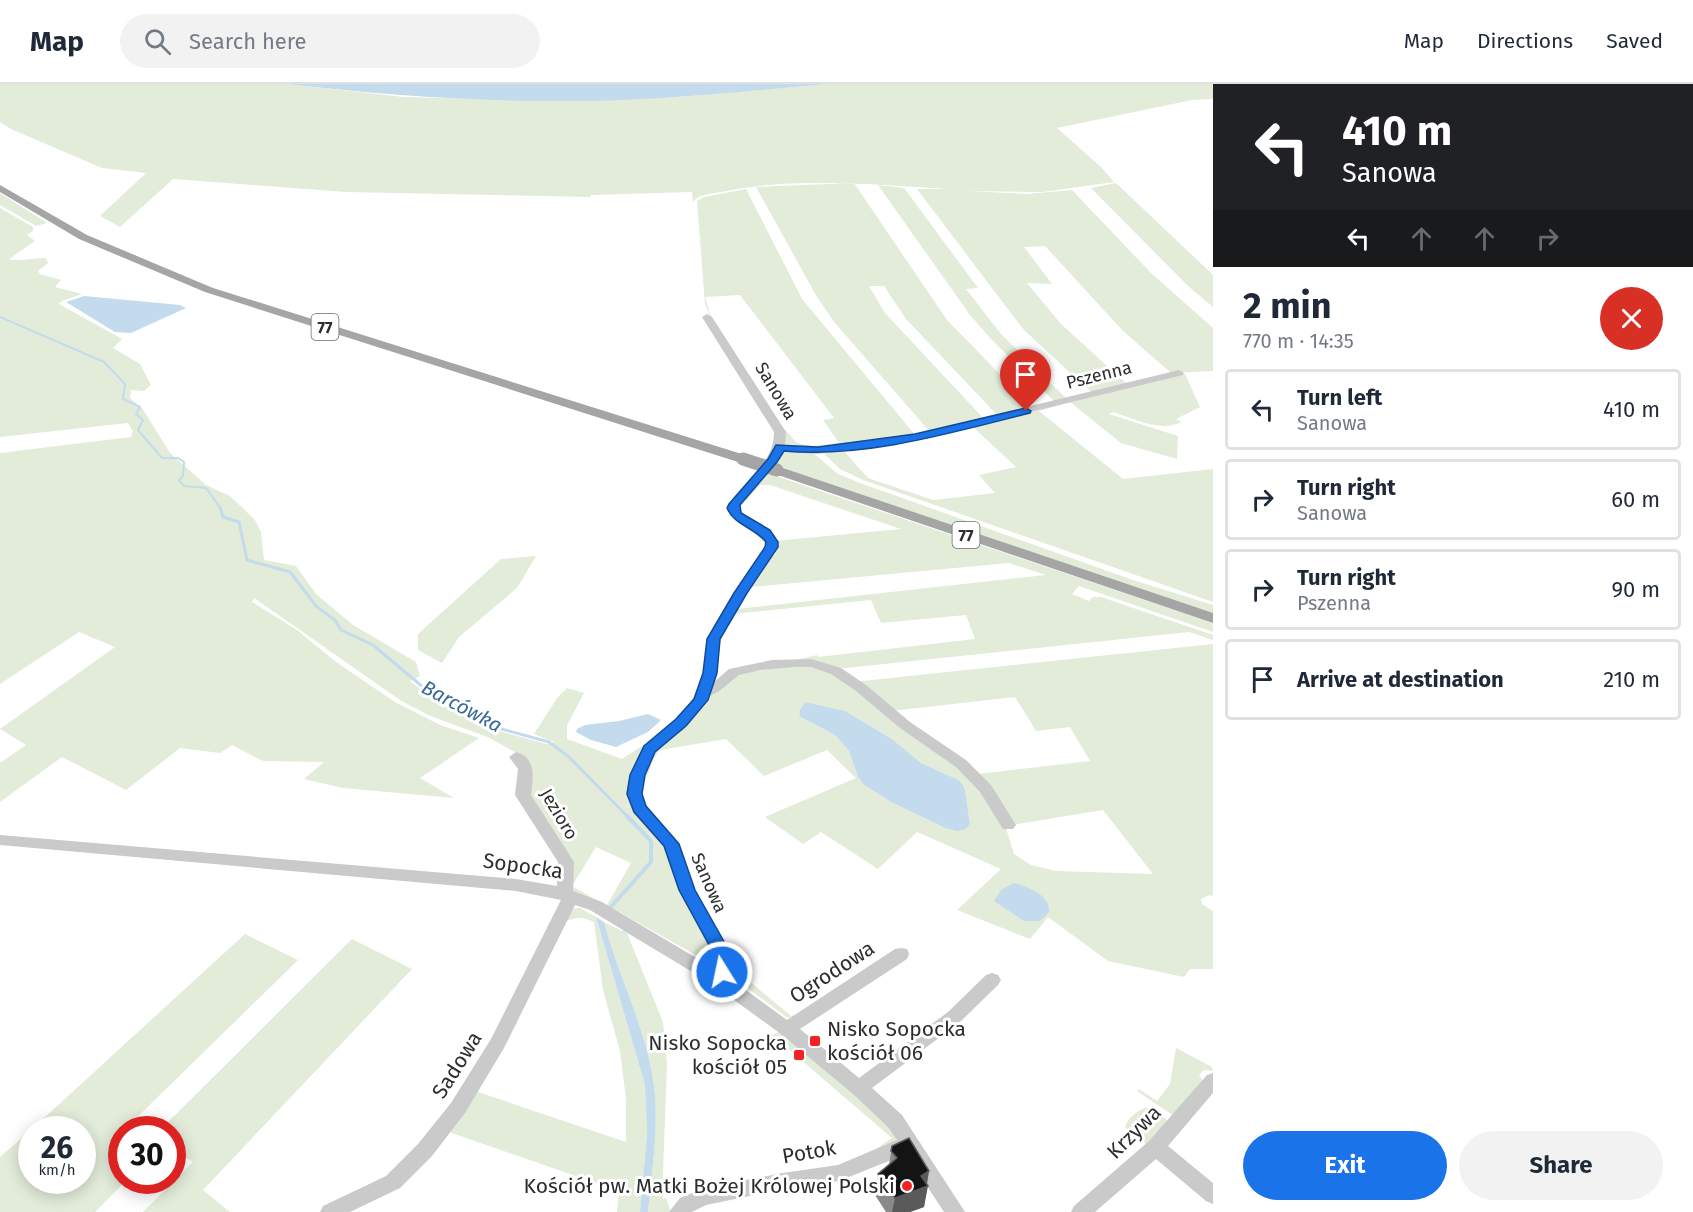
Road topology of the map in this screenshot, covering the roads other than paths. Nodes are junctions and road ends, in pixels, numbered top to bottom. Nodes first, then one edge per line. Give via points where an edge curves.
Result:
1 (0, 188) edge
2 (707, 317) dead end
3 (1179, 373) dead end
4 (780, 448) junction
5 (1213, 618) edge
6 (705, 692) junction
7 (516, 757) dead end
8 (1008, 825) dead end
9 (0, 840) edge
10 (568, 895) junction
11 (901, 954) dead end
12 (718, 979) junction
13 (992, 980) dead end
14 (787, 1029) junction
15 (1213, 1080) edge
16 (859, 1088) junction
17 (912, 1143) junction
18 (1156, 1147) junction
19 (1213, 1195) edge
20 (330, 1212) edge
21 (679, 1212) edge
22 (955, 1212) edge
23 (1081, 1212) edge

1 - 5 main road, 77, bridge via 91,240 209,290 777,470
2 - 4 street, Sanowa via 777,425
3 - 4 street, Pszenna via 915,437 818,451
4 - 6 street, Sanowa via 734,506 736,514 765,533 772,547 714,639
6 - 8 street, Sanowa via 746,668 822,665 956,759 984,787
6 - 12 street, Sanowa via 694,710 649,750 637,775 634,794 639,808 671,844 687,890 722,954 726,963
7 - 10 street, Jezioro via 528,771 523,795 566,862
9 - 10 street, Sopocka via 516,885
10 - 12 street, Sopocka via 596,906
10 - 20 street, Sadowa via 498,1043 458,1108 393,1182
11 - 14 street, Ogrodowa
12 - 14 street, Sopocka
13 - 16 street via 954,1017
14 - 16 street, Sopocka
15 - 18 street, Krzywa
16 - 17 street, Sopocka via 895,1121
17 - 21 street, Potok via 854,1168 704,1197
17 - 22 street, Sopocka
18 - 19 street
18 - 23 street, Krzywa

